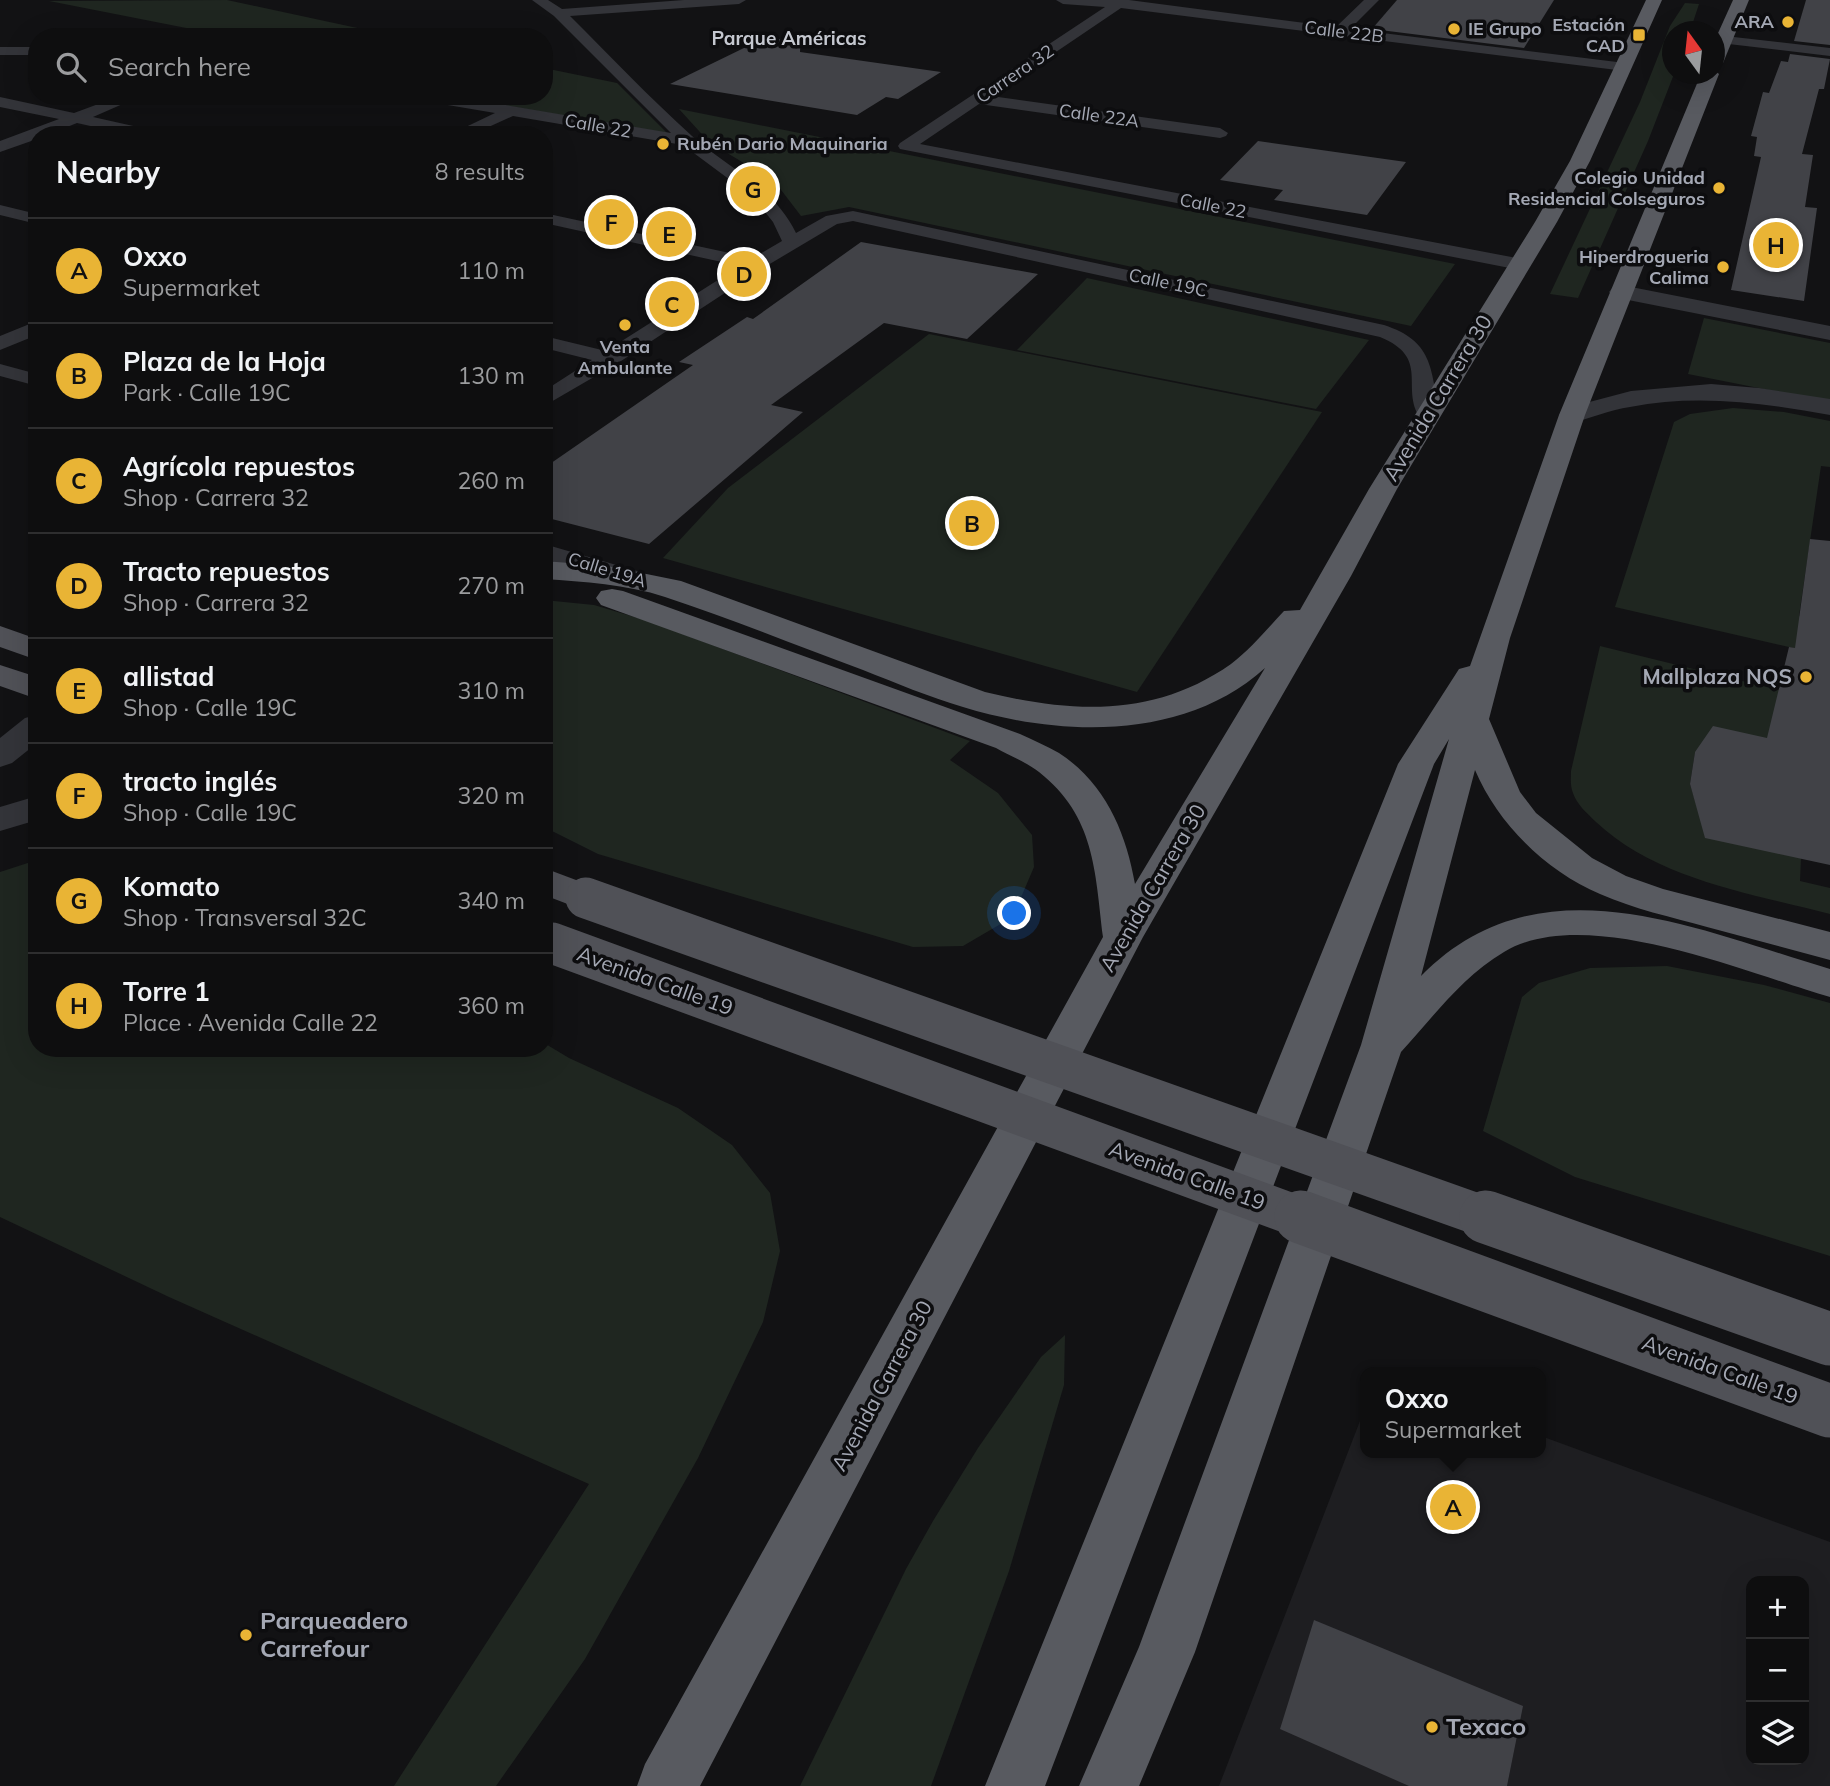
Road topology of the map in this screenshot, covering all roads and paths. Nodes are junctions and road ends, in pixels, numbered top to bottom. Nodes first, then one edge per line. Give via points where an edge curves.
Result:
1 (539, 0) edge
2 (739, 0) edge
3 (1063, 0) edge
4 (1372, 0) edge
5 (1654, 0) edge
6 (1741, 0) edge
7 (1121, 2) edge
8 (559, 13) junction
9 (1338, 32) junction
10 (1725, 40) joint
11 (0, 51) edge
12 (28, 51) edge
13 (1830, 52) edge
14 (1625, 67) junction
15 (1706, 84) edge
16 (978, 99) junction
17 (0, 102) edge
18 (112, 105) edge
19 (476, 105) edge
20 (511, 111) junction
21 (77, 119) junction
22 (58, 126) edge
23 (111, 126) edge
24 (477, 126) edge
25 (1220, 133) dead end
26 (28, 137) edge
27 (689, 141) junction
28 (906, 146) joint
29 (0, 147) edge
30 (0, 210) edge
31 (28, 217) edge
32 (553, 220) edge
33 (792, 243) junction
34 (756, 264) junction
35 (1520, 264) junction
36 (1620, 292) junction
37 (28, 331) edge
38 (1830, 333) edge
39 (0, 344) edge
40 (553, 344) edge
41 (611, 359) junction
42 (0, 370) edge
43 (28, 378) edge
44 (553, 394) edge
45 (1830, 407) edge
46 (1428, 413) junction
47 (1572, 415) junction
48 (553, 554) edge
49 (553, 571) edge
50 (1336, 576) junction
51 (670, 588) junction
52 (553, 590) edge
53 (0, 636) edge
54 (1494, 638) junction
55 (28, 647) edge
56 (0, 675) edge
57 (28, 687) edge
58 (1472, 719) junction
59 (28, 733) edge
60 (0, 756) edge
61 (28, 810) edge
62 (0, 820) edge
63 (553, 884) edge
64 (1123, 937) junction
65 (553, 944) edge
66 (1830, 946) edge
67 (1830, 983) edge
68 (1382, 1045) junction
69 (1830, 1339) edge
70 (1830, 1411) edge
71 (667, 1786) edge
72 (1015, 1786) edge
73 (1110, 1786) edge

1 - 8 street
2 - 8 street
3 - 7 street, Calle 22B
4 - 9 street
5 - 14 highway, Avenida Carrera 30
6 - 10 highway
7 - 9 street, Calle 22B
7 - 16 street, Carrera 32
8 - 27 street
9 - 14 street, Calle 22B
10 - 13 street
11 - 12 street
14 - 35 highway, Avenida Carrera 30 via 1580,160
15 - 36 highway
16 - 25 street, Calle 22A
16 - 28 street, Carrera 32
17 - 21 street
18 - 21 street
19 - 20 street, Calle 22
20 - 24 street
20 - 27 street, Calle 22
21 - 22 street
21 - 23 street
26 - 29 street
27 - 33 street via 769,201
28 - 35 street, Calle 22
30 - 31 street
32 - 34 street
33 - 34 street
33 - 46 street, Calle 19C via 832,220 853,216 1384,332 1406,342 1416,354
34 - 41 street
35 - 46 highway, Avenida Carrera 30
36 - 38 street
36 - 47 highway
37 - 39 street
40 - 41 street
41 - 44 street
42 - 43 street
45 - 47 street via 1745,394 1688,393 1628,399
46 - 50 highway, Avenida Carrera 30
47 - 54 highway
48 - 51 street, Calle 19A
49 - 51 highway via 607,575
50 - 51 highway via 1243,670 1214,690 1162,711 1102,719 1016,711 974,700
50 - 64 highway, Avenida Carrera 30
52 - 64 highway via 636,605 1009,741 1049,762 1096,808 1108,840
53 - 55 main road
54 - 58 highway
54 - 72 highway via 1416,764
56 - 57 main road
58 - 66 highway via 1499,785 1523,821 1580,867 1651,899
58 - 68 highway
59 - 60 street
61 - 62 street
63 - 69 main road, bridge
64 - 71 highway, Avenida Carrera 30
65 - 70 main road, Avenida Calle 19, bridge
67 - 68 highway via 1652,929 1572,921 1531,926 1464,959
68 - 73 highway via 1166,1652

